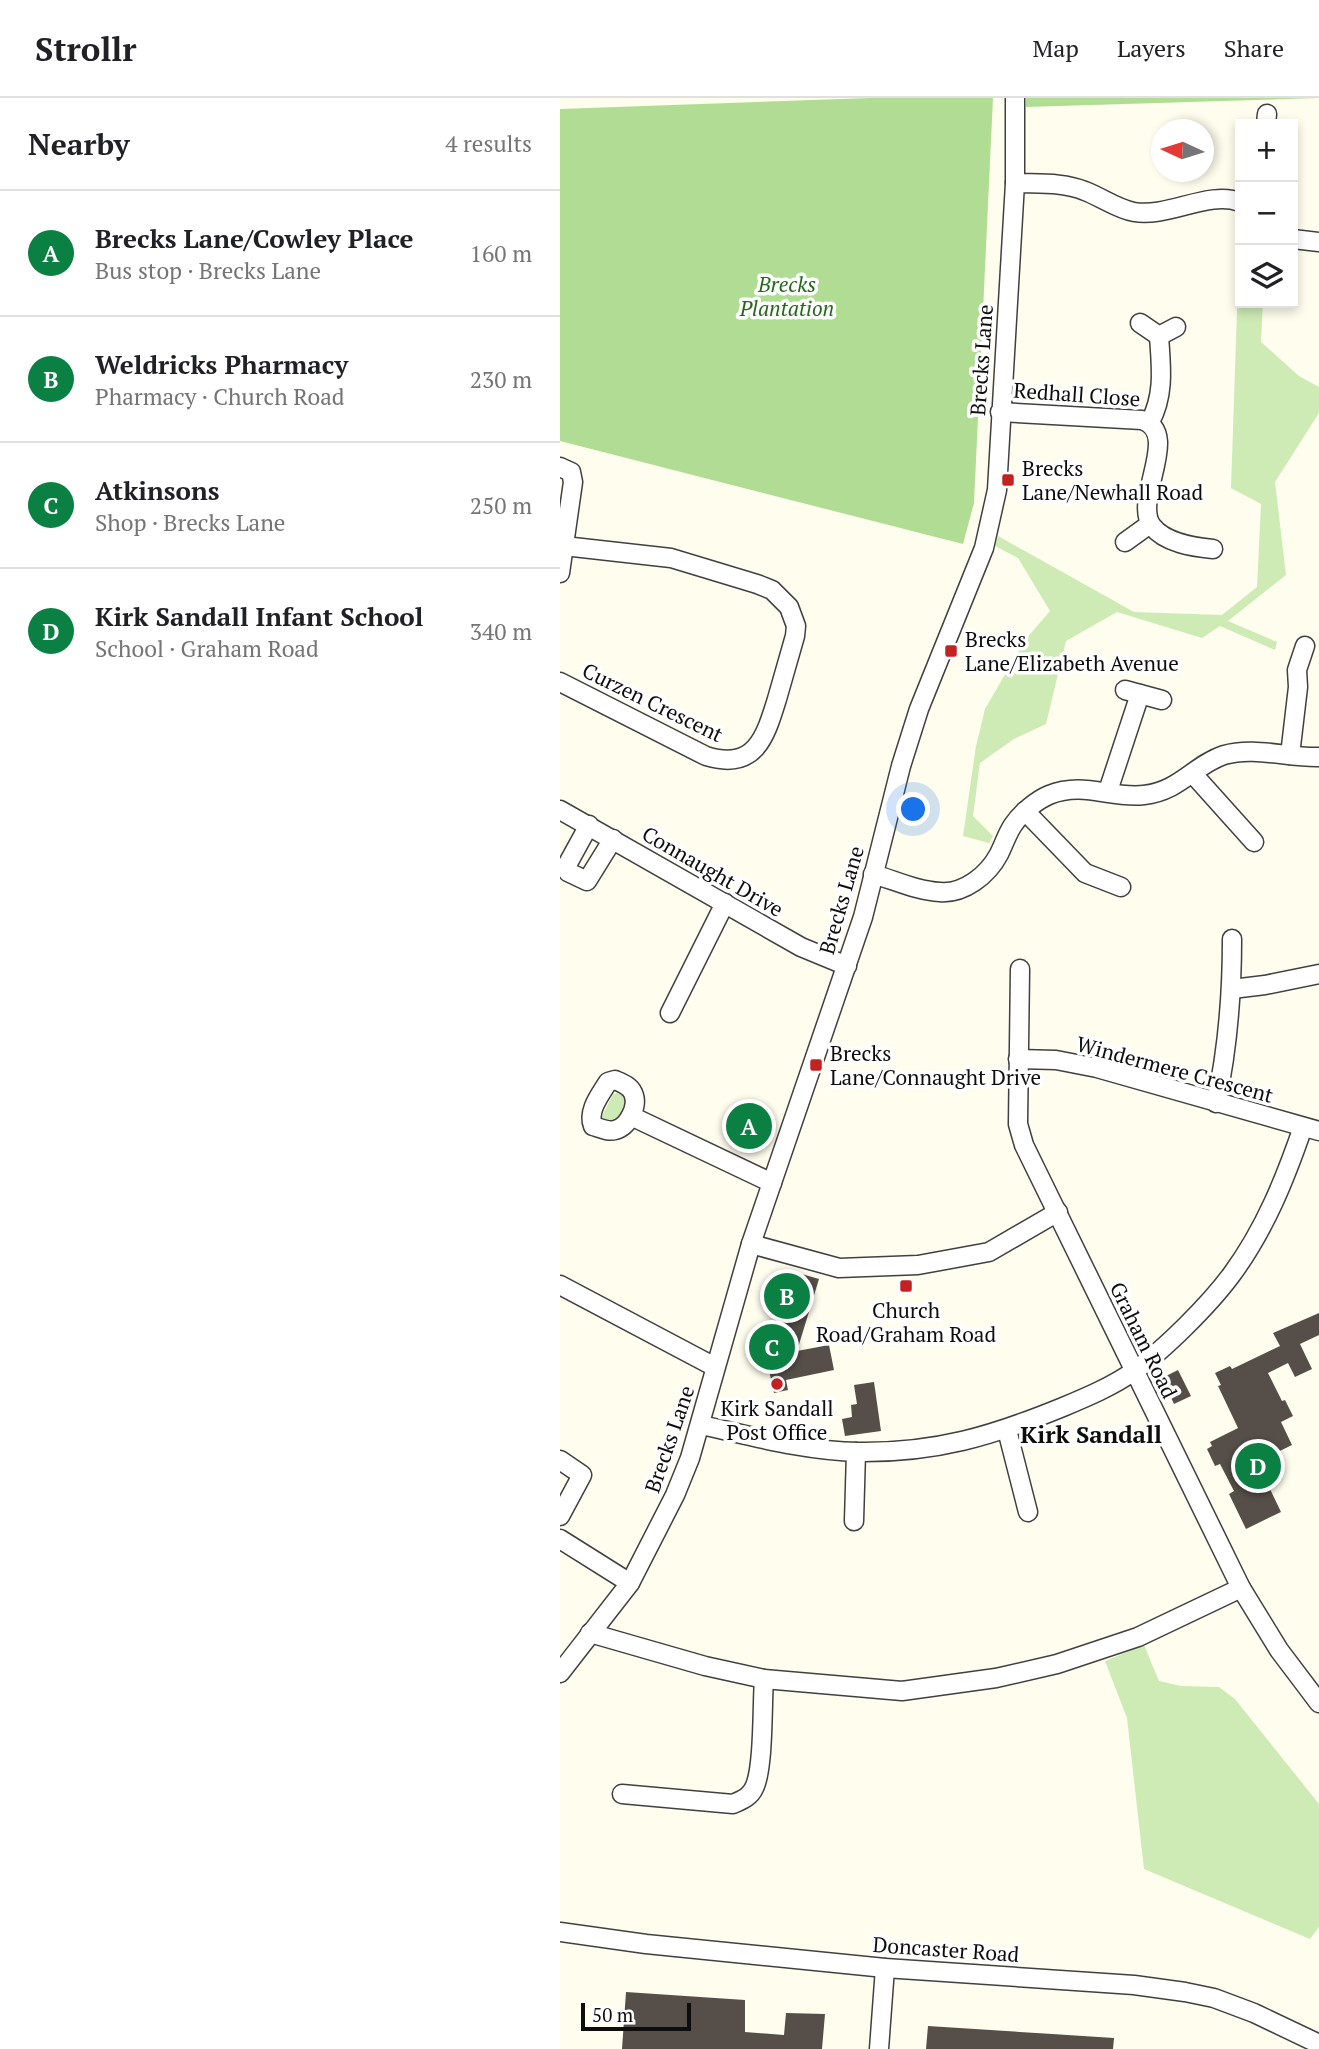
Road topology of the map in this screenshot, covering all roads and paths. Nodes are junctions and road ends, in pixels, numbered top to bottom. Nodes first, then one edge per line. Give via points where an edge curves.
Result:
1 (1015, 98) edge
2 (1016, 183) junction
3 (1235, 200) edge
4 (1298, 240) edge
5 (1319, 242) edge
6 (1140, 323) dead end
7 (1176, 327) dead end
8 (1159, 336) junction
9 (1000, 412) junction
10 (1150, 422) junction
11 (560, 467) edge
12 (1150, 524) junction
13 (1125, 542) dead end
14 (564, 546) junction
15 (1213, 549) dead end
16 (560, 573) edge
17 (1306, 646) dead end
18 (560, 682) edge
19 (1162, 700) dead end
20 (1290, 755) junction
21 (1319, 757) edge
22 (1193, 774) junction
23 (1108, 791) junction
24 (560, 810) edge
25 (1025, 811) junction
26 (589, 825) junction
27 (613, 839) junction
28 (1254, 842) dead end
29 (873, 874) junction
30 (1121, 887) dead end
31 (725, 903) junction
32 (1232, 939) dead end
33 (847, 966) junction
34 (1020, 969) dead end
35 (1319, 974) edge
36 (1232, 989) junction
37 (670, 1013) dead end
38 (1018, 1059) junction
39 (1216, 1103) junction
40 (631, 1116) dead end
41 (1311, 1129) edge
42 (772, 1183) junction
43 (1058, 1212) junction
44 (751, 1244) junction
45 (560, 1285) edge
46 (715, 1367) junction
47 (1134, 1371) junction
48 (701, 1425) junction
49 (1007, 1430) junction
50 (856, 1452) junction
51 (560, 1460) edge
52 (1028, 1512) dead end
53 (560, 1516) edge
54 (854, 1521) dead end
55 (560, 1539) edge
56 (630, 1583) junction
57 (1241, 1588) junction
58 (590, 1633) junction
59 (560, 1673) edge
60 (764, 1679) junction
61 (1319, 1703) edge
62 (622, 1794) dead end
63 (560, 1932) edge
64 (886, 1968) junction
65 (1319, 2044) edge
66 (879, 2049) edge

1 - 2 street, Brecks Lane
2 - 3 street via 1066,185 1134,212
2 - 9 street, Brecks Lane
4 - 5 street
6 - 8 street
7 - 8 street
8 - 10 street, Redhall Close via 1162,387
9 - 10 street, Redhall Close
9 - 29 street, Brecks Lane via 997,490 984,548 919,709
10 - 12 street, Redhall Close via 1158,441 1147,504
11 - 14 street via 571,471 573,482
12 - 13 street
12 - 15 street via 1163,536
14 - 16 street
14 - 18 street, Curzen Crescent via 671,558 757,583 781,597 796,626 766,735 748,755 737,758 706,756
17 - 20 street via 1297,670
19 - 23 street via 1132,692
20 - 21 street
20 - 22 street via 1227,754
22 - 23 street via 1155,793
22 - 28 street
23 - 25 street via 1064,790
24 - 26 street, Connaught Drive
25 - 29 street via 986,872 957,890 941,892
25 - 30 street via 1085,873
26 - 27 street, Connaught Drive
26 - 27 street via 566,867 568,872 587,881
27 - 31 street, Connaught Drive
29 - 33 street, Brecks Lane
31 - 33 street, Connaught Drive via 801,947
31 - 37 street
32 - 36 street
33 - 42 street, Brecks Lane
34 - 38 street, Graham Road
35 - 36 street
36 - 39 street
38 - 39 street, Windermere Crescent via 1097,1068
38 - 43 street, Graham Road via 1018,1124
39 - 41 street, Windermere Crescent
40 - 42 street
41 - 47 street via 1273,1207 1232,1274
42 - 44 street, Brecks Lane
43 - 44 street via 989,1252 895,1267 839,1268
43 - 47 street, Graham Road
44 - 46 street, Brecks Lane
45 - 46 street
46 - 48 street, Brecks Lane
47 - 49 street
47 - 57 street, Graham Road
48 - 50 street
48 - 56 street, Brecks Lane via 676,1495
49 - 50 street via 948,1446
49 - 52 street
50 - 54 street
51 - 53 street via 582,1475
55 - 56 street
56 - 58 street, Brecks Lane
57 - 60 street via 1138,1637 1058,1664 996,1678 902,1691
57 - 61 street, Graham Road
58 - 59 street, Brecks Lane
58 - 60 street
60 - 62 street via 759,1773 746,1799 733,1804
63 - 64 street, Doncaster Road
64 - 65 street, Doncaster Road via 1185,1992 1254,2013
64 - 66 street

